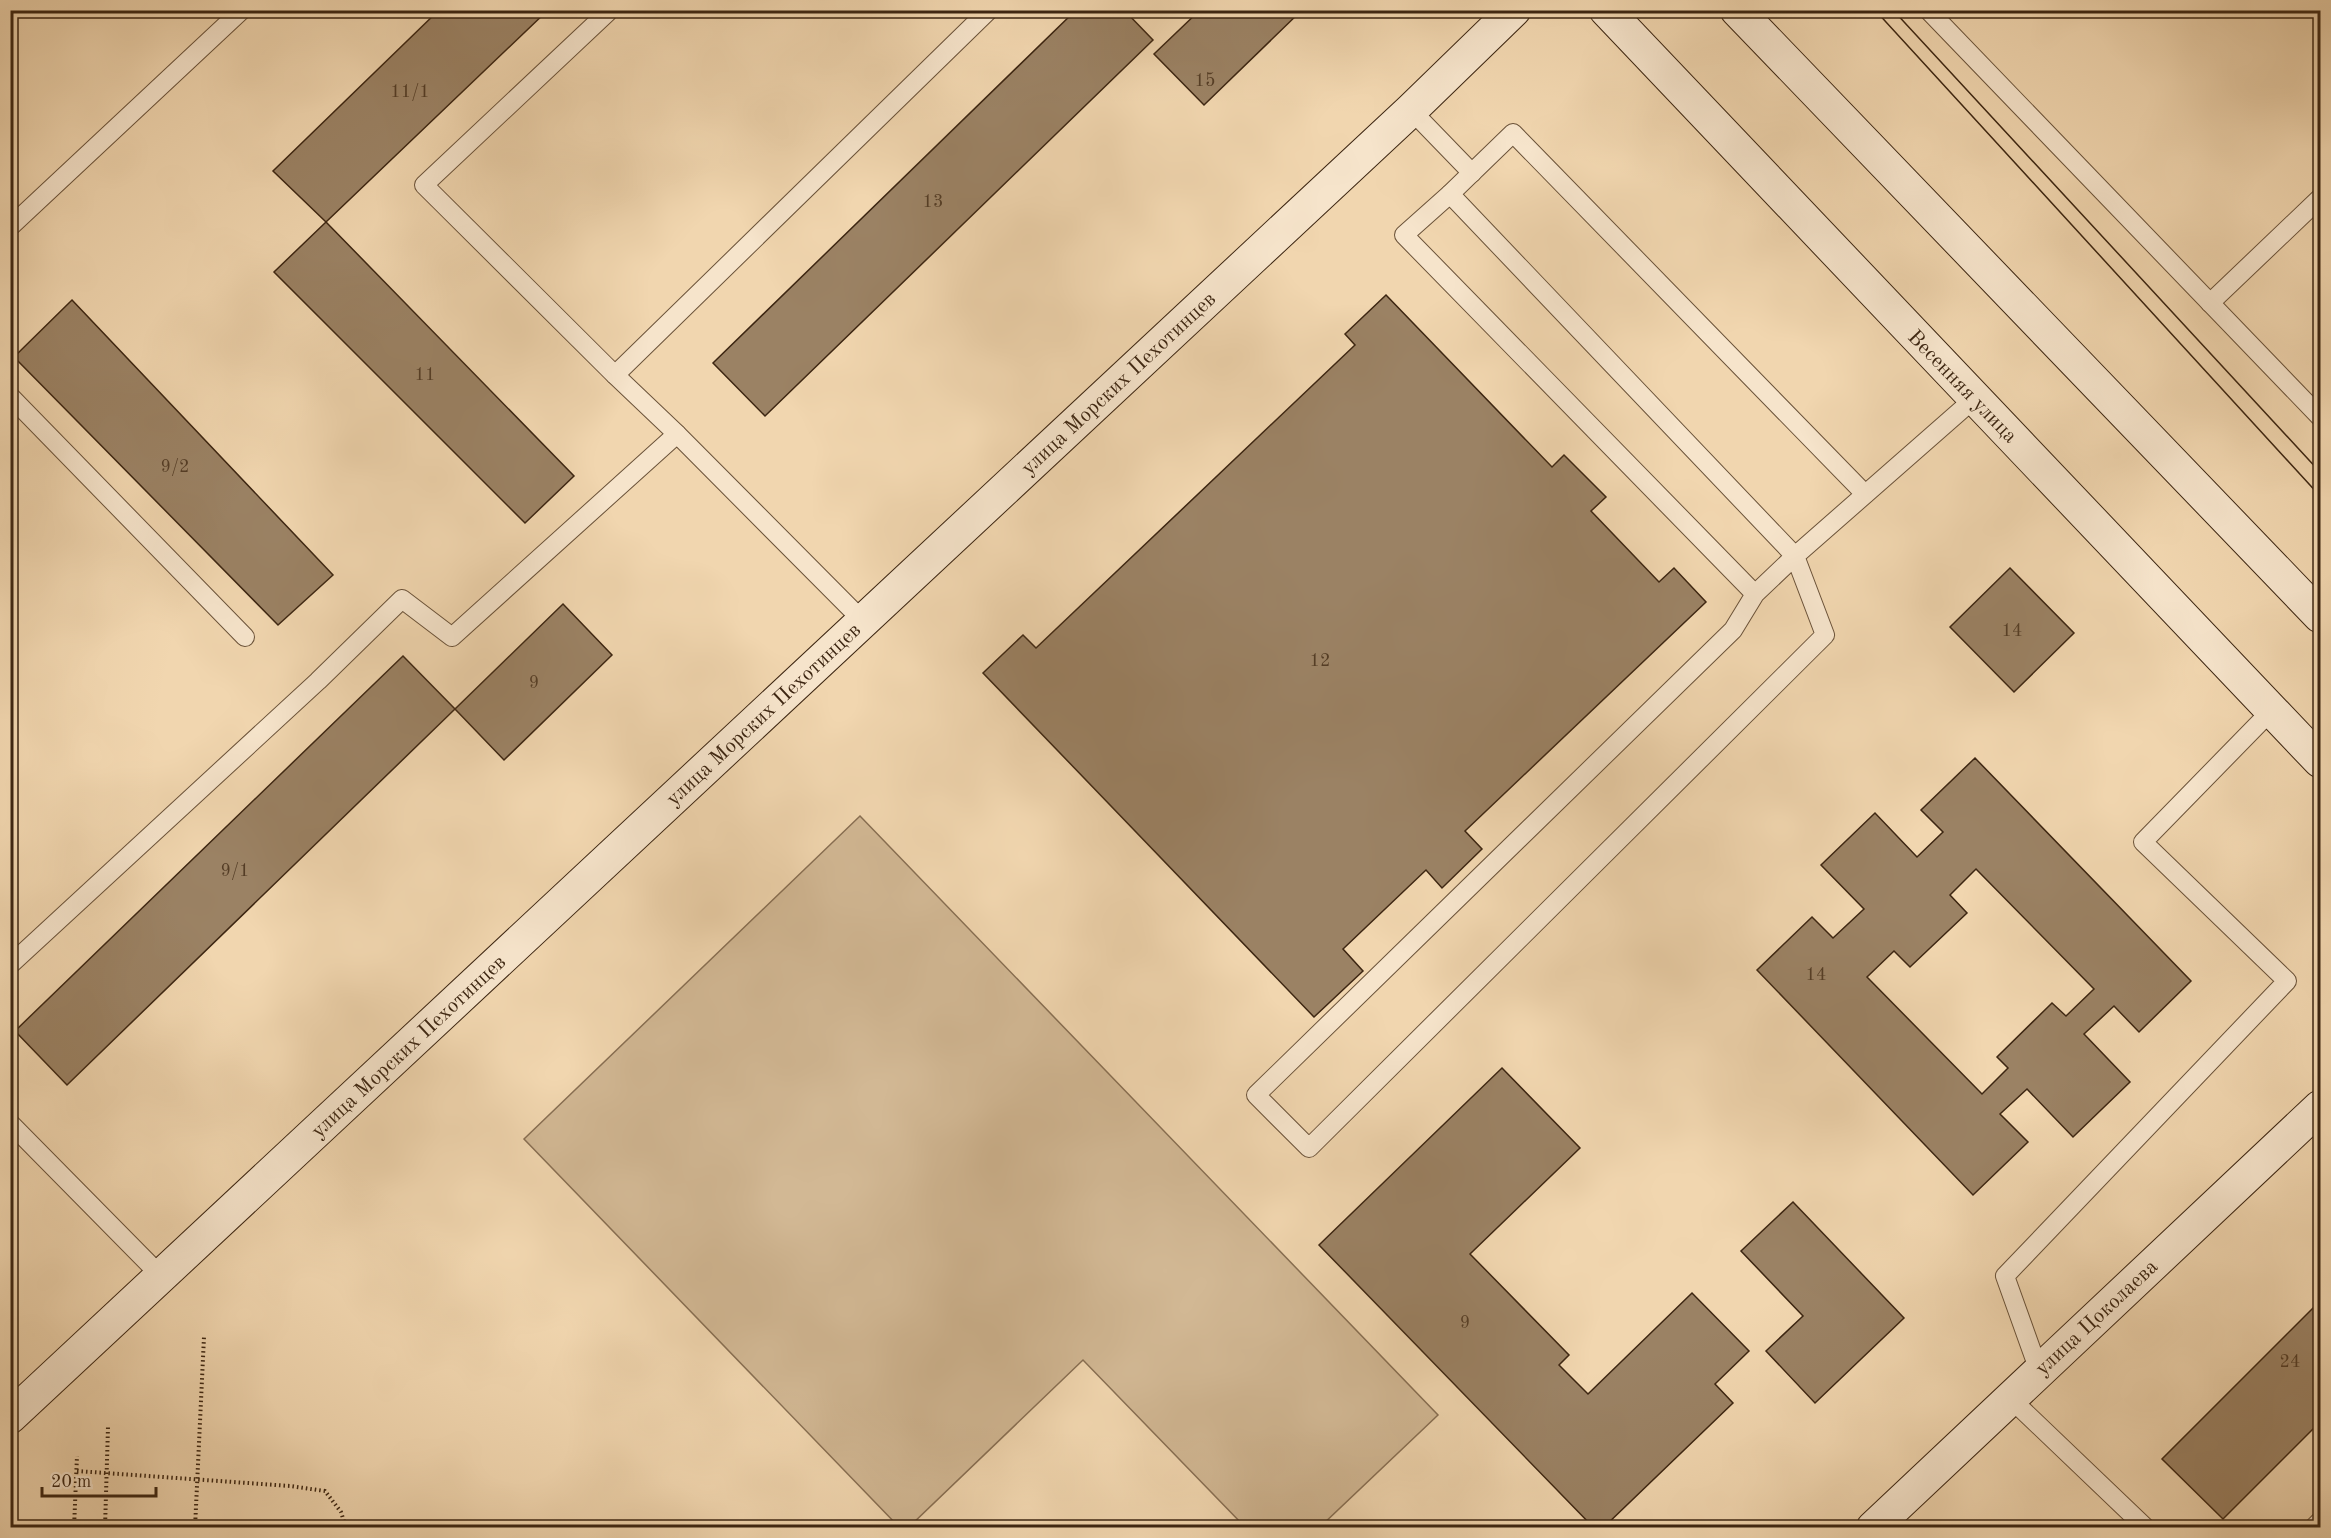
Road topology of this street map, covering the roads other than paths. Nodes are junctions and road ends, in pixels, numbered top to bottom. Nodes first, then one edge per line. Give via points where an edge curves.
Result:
1 (242, 10) edge
2 (989, 10) edge
3 (1514, 10) edge
4 (1606, 10) edge
5 (1737, 10) edge
6 (1928, 10) edge
7 (608, 12) edge
8 (1411, 110) junction
9 (1472, 173) junction
10 (1450, 194) junction
11 (2320, 198) edge
12 (10, 227) edge
13 (2210, 303) junction
14 (615, 375) junction
15 (10, 396) edge
16 (1975, 398) junction
17 (2320, 417) edge
18 (677, 434) junction
19 (1865, 494) junction
20 (1795, 556) junction
21 (1755, 594) junction
22 (2320, 616) edge
23 (863, 621) junction
24 (245, 637) dead end
25 (2271, 711) junction
26 (2320, 761) edge
27 (10, 965) edge
28 (2320, 1107) edge
29 (10, 1123) edge
30 (161, 1276) junction
31 (2039, 1371) junction
32 (2010, 1398) junction
33 (10, 1417) edge
34 (2320, 1521) edge
35 (1873, 1527) edge
36 (2146, 1527) edge
37 (2313, 1527) edge

1 - 12 lane
2 - 14 lane
3 - 8 street, улица Морских Пехотинцев
4 - 16 street, Весенняя улица
5 - 22 street
6 - 13 lane
7 - 14 lane via 424,185
8 - 9 lane
8 - 23 street, улица Морских Пехотинцев
9 - 10 lane
9 - 19 lane via 1513,134
10 - 20 lane
10 - 21 lane via 1404,236
11 - 13 lane
13 - 17 lane
14 - 18 lane
15 - 24 lane
16 - 19 lane
16 - 25 street, Весенняя улица
18 - 23 lane
18 - 27 lane via 452,637 402,598 318,681
19 - 20 lane
20 - 21 lane
20 - 21 lane via 1825,635 1308,1148 1256,1095 1733,630
23 - 30 street, улица Морских Пехотинцев
25 - 26 street, Весенняя улица
25 - 31 lane via 2142,842 2287,981 2005,1276
28 - 31 street, улица Цоколаева
29 - 30 lane
30 - 33 street, улица Морских Пехотинцев
31 - 32 street, улица Цоколаева
32 - 35 street, улица Цоколаева
32 - 36 lane
34 - 37 lane

